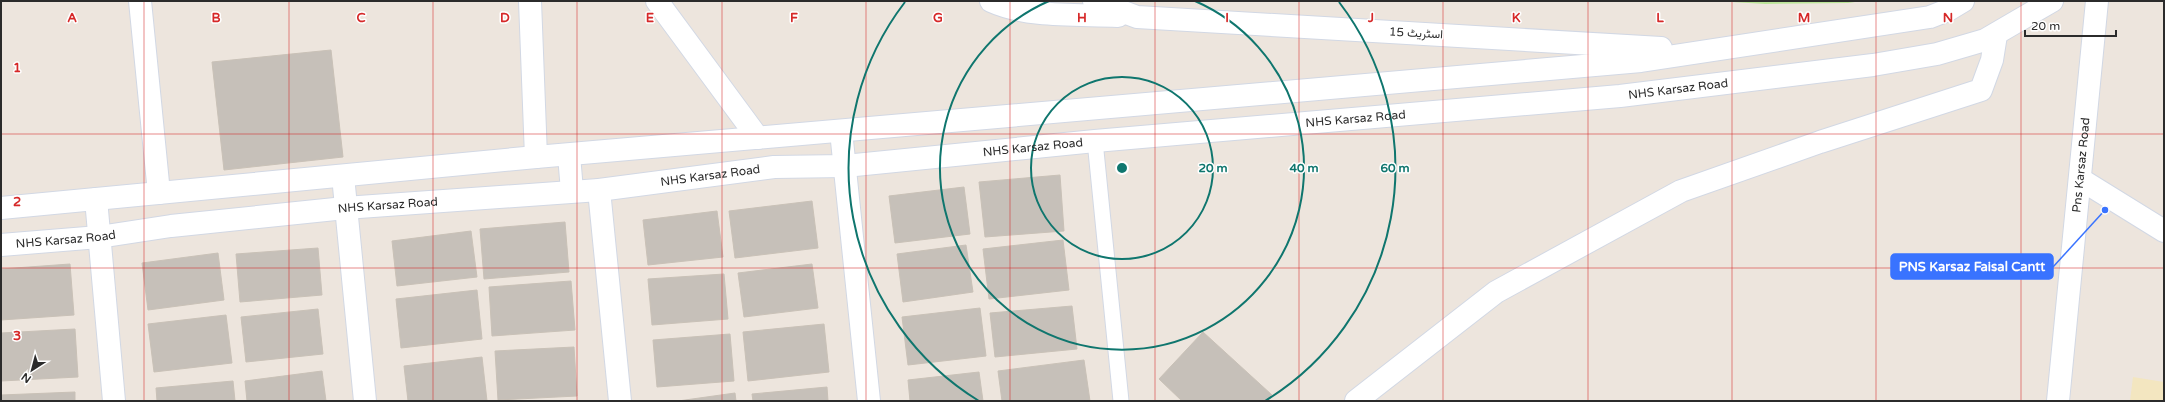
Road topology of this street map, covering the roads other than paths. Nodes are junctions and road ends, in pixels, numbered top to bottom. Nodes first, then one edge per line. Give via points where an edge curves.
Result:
1 (140, 1) edge
2 (530, 1) edge
3 (656, 1) edge
4 (991, 1) edge
5 (1094, 1) edge
6 (1963, 1) edge
7 (2052, 1) edge
8 (2097, 1) edge
9 (1137, 17) junction
10 (1996, 35) junction
11 (1716, 51) junction
12 (1402, 82) junction
13 (1405, 114) junction
14 (841, 131) junction
15 (758, 138) junction
16 (1095, 141) junction
17 (569, 155) junction
18 (536, 157) junction
19 (845, 166) junction
20 (343, 176) junction
21 (2080, 179) junction
22 (599, 190) junction
23 (572, 191) junction
24 (159, 192) junction
25 (96, 199) junction
26 (1, 208) edge
27 (345, 208) junction
28 (2164, 231) edge
29 (99, 237) junction
30 (1, 245) edge
31 (114, 401) edge
32 (365, 401) edge
33 (620, 401) edge
34 (869, 401) edge
35 (1121, 401) edge
36 (1356, 401) edge
37 (2058, 401) edge

1 - 24 street
2 - 18 street
3 - 15 street
4 - 9 street via 1005,8 1041,13
5 - 9 street, اسٹریٹ 15
6 - 11 street via 1930,17
7 - 10 street, NHS Karsaz Road
8 - 21 street, Pns Karsaz Road
9 - 11 street, اسٹریٹ 15
10 - 13 street, NHS Karsaz Road via 1937,54 1873,65 1620,96
10 - 36 street via 1992,60 1981,90 1680,191 1496,292
11 - 12 street via 1641,61
12 - 13 street
12 - 14 street
13 - 16 street, NHS Karsaz Road
14 - 15 street
14 - 19 street
15 - 17 street
16 - 19 street, NHS Karsaz Road
16 - 35 lane
17 - 18 street
17 - 23 street
18 - 20 street
19 - 22 street, NHS Karsaz Road via 774,167
19 - 34 street
20 - 24 street
20 - 27 street
21 - 28 street
21 - 37 street, Pns Karsaz Road
22 - 23 street, NHS Karsaz Road
22 - 33 street
23 - 27 street, NHS Karsaz Road
24 - 25 street
25 - 26 street
25 - 29 street
27 - 29 street, NHS Karsaz Road via 171,226
27 - 32 street
29 - 30 street, NHS Karsaz Road
29 - 31 street

